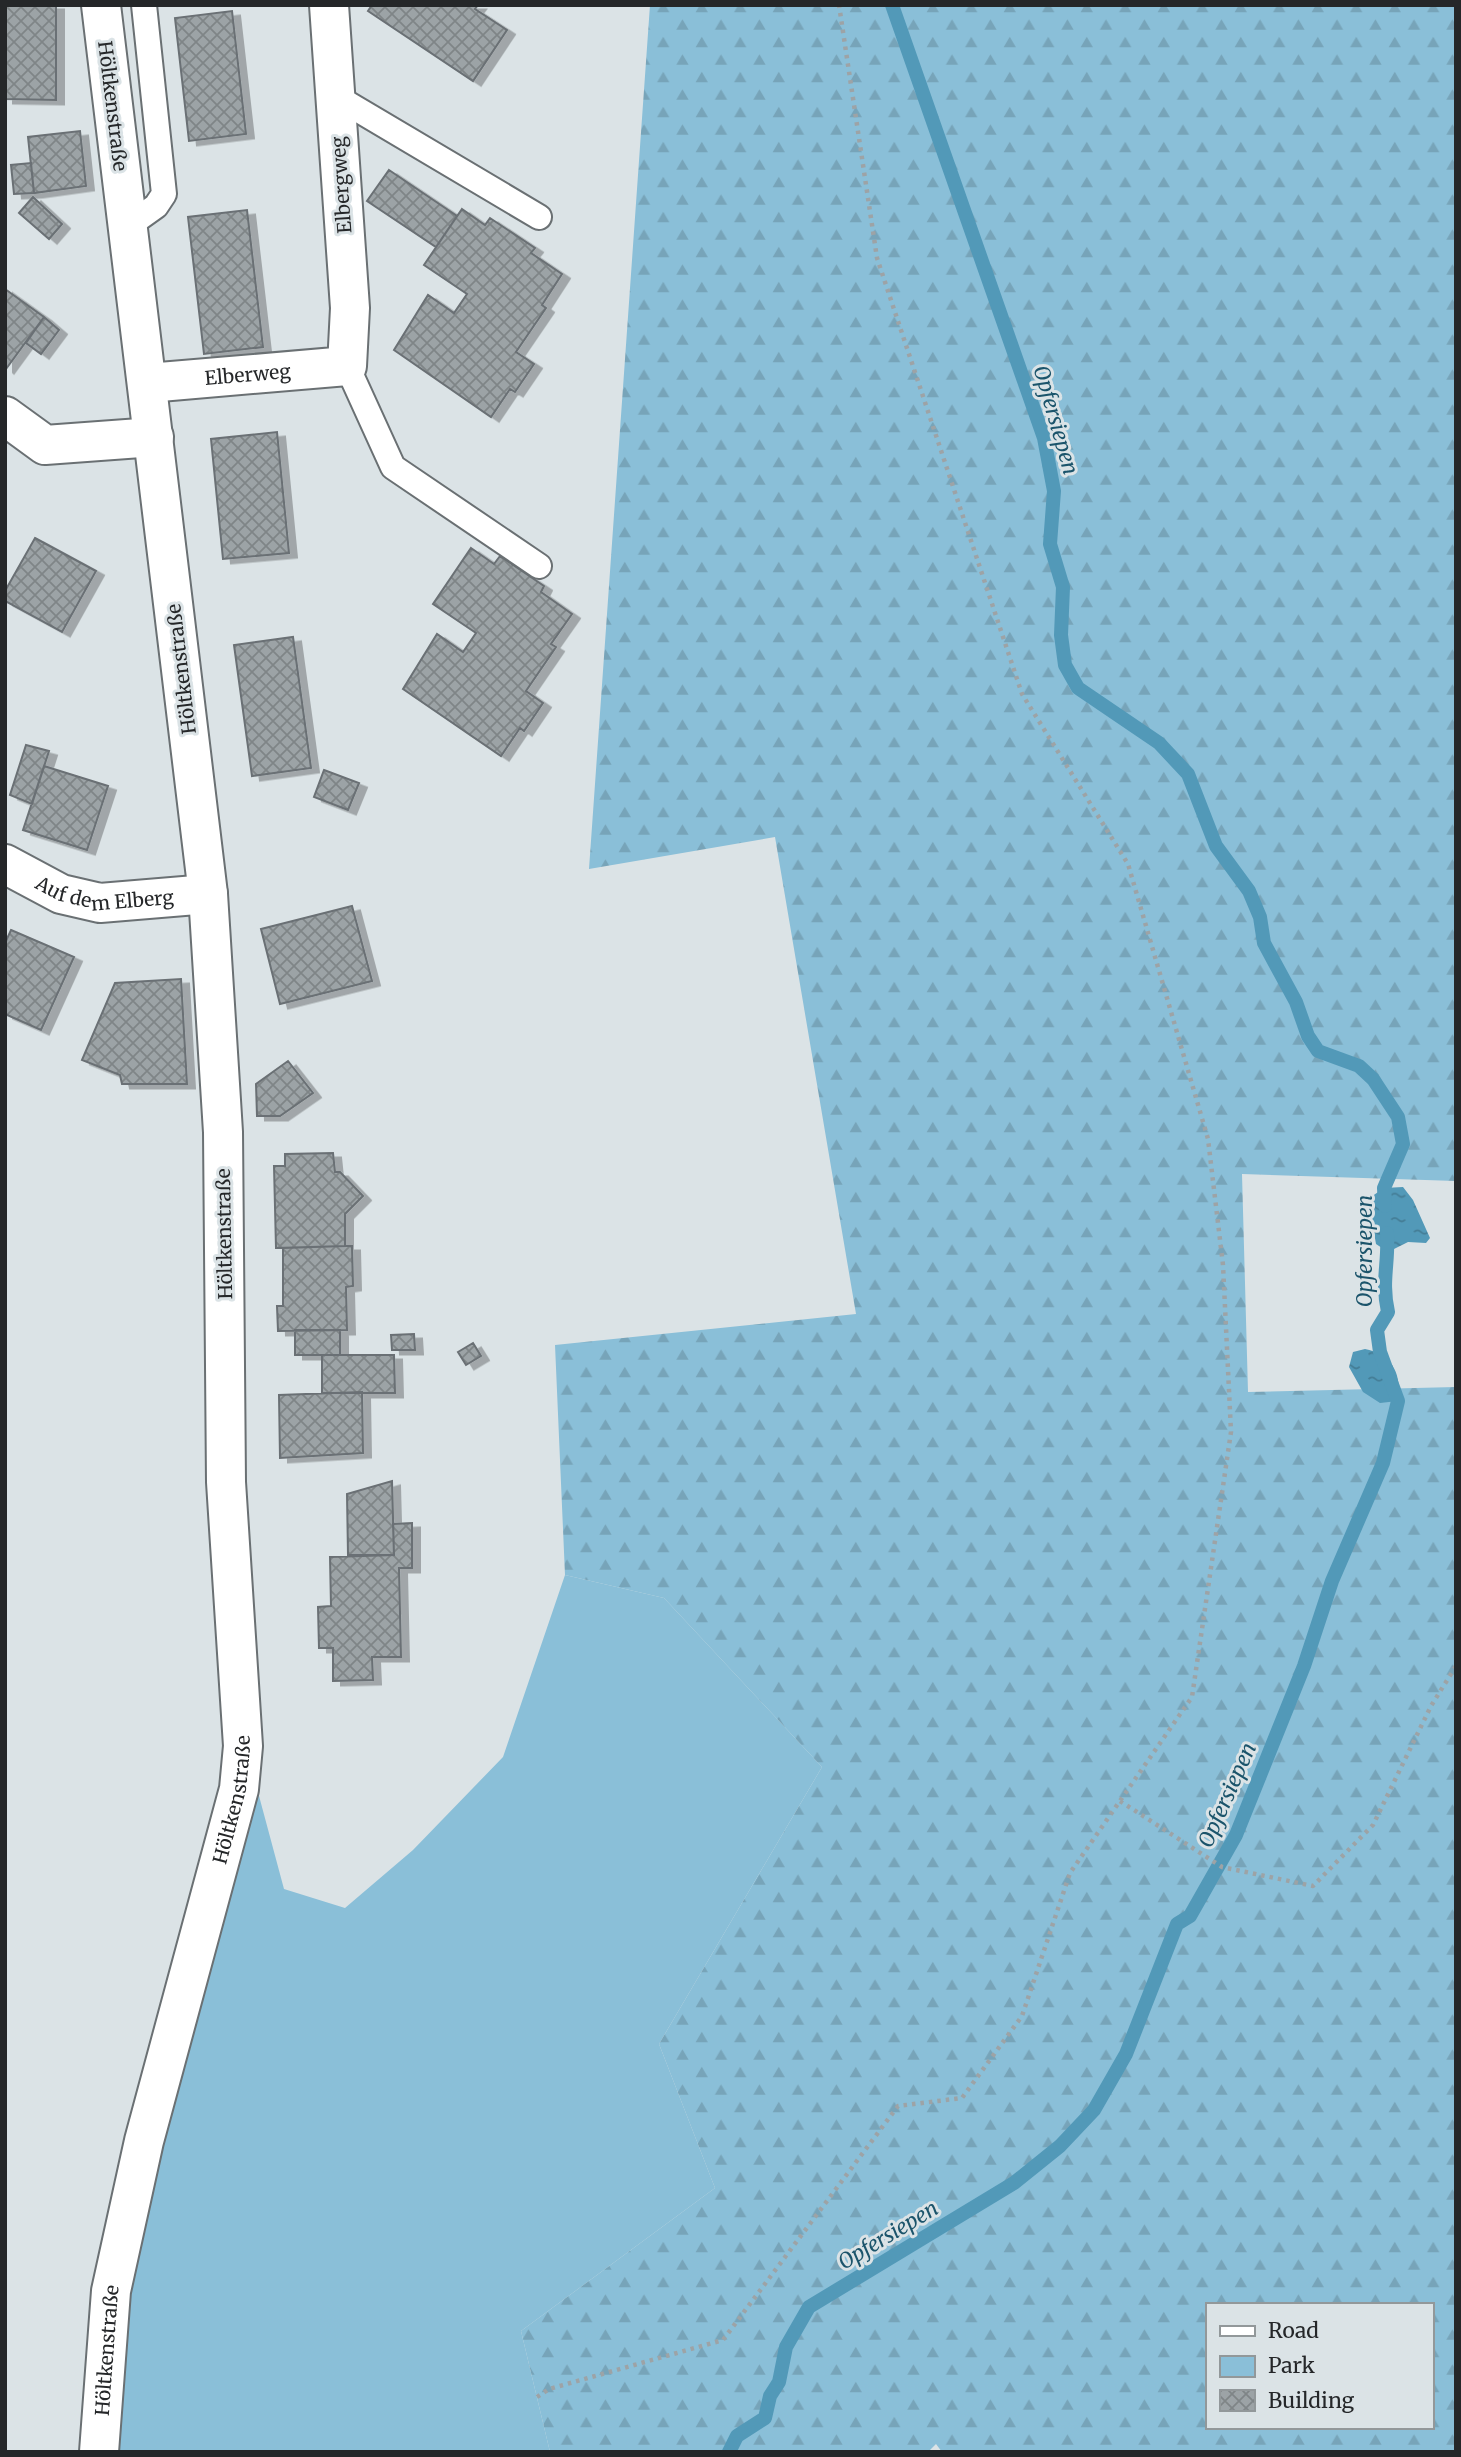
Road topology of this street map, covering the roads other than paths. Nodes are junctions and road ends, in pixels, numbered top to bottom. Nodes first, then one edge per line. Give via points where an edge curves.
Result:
1 (101, 5) edge
2 (144, 5) edge
3 (329, 5) edge
4 (335, 96) junction
5 (539, 217) dead end
6 (128, 226) junction
7 (347, 366) junction
8 (148, 383) junction
9 (5, 416) edge
10 (154, 437) junction
11 (539, 566) dead end
12 (5, 864) edge
13 (208, 894) junction
14 (99, 2452) edge

1 - 6 street, Höltkenstraße
2 - 6 lane via 164,194 156,206
3 - 4 street, Elbergweg
4 - 5 lane
4 - 7 street, Elbergweg via 350,308
6 - 8 street, Höltkenstraße
7 - 8 street, Elberweg
7 - 11 lane via 393,467
8 - 10 street, Höltkenstraße
9 - 10 street via 45,445
10 - 13 street, Höltkenstraße
12 - 13 street, Auf dem Elberg via 61,894 100,903
13 - 14 street, Höltkenstraße via 223,1132 226,1482 243,1746 239,1789 144,2141 111,2291

